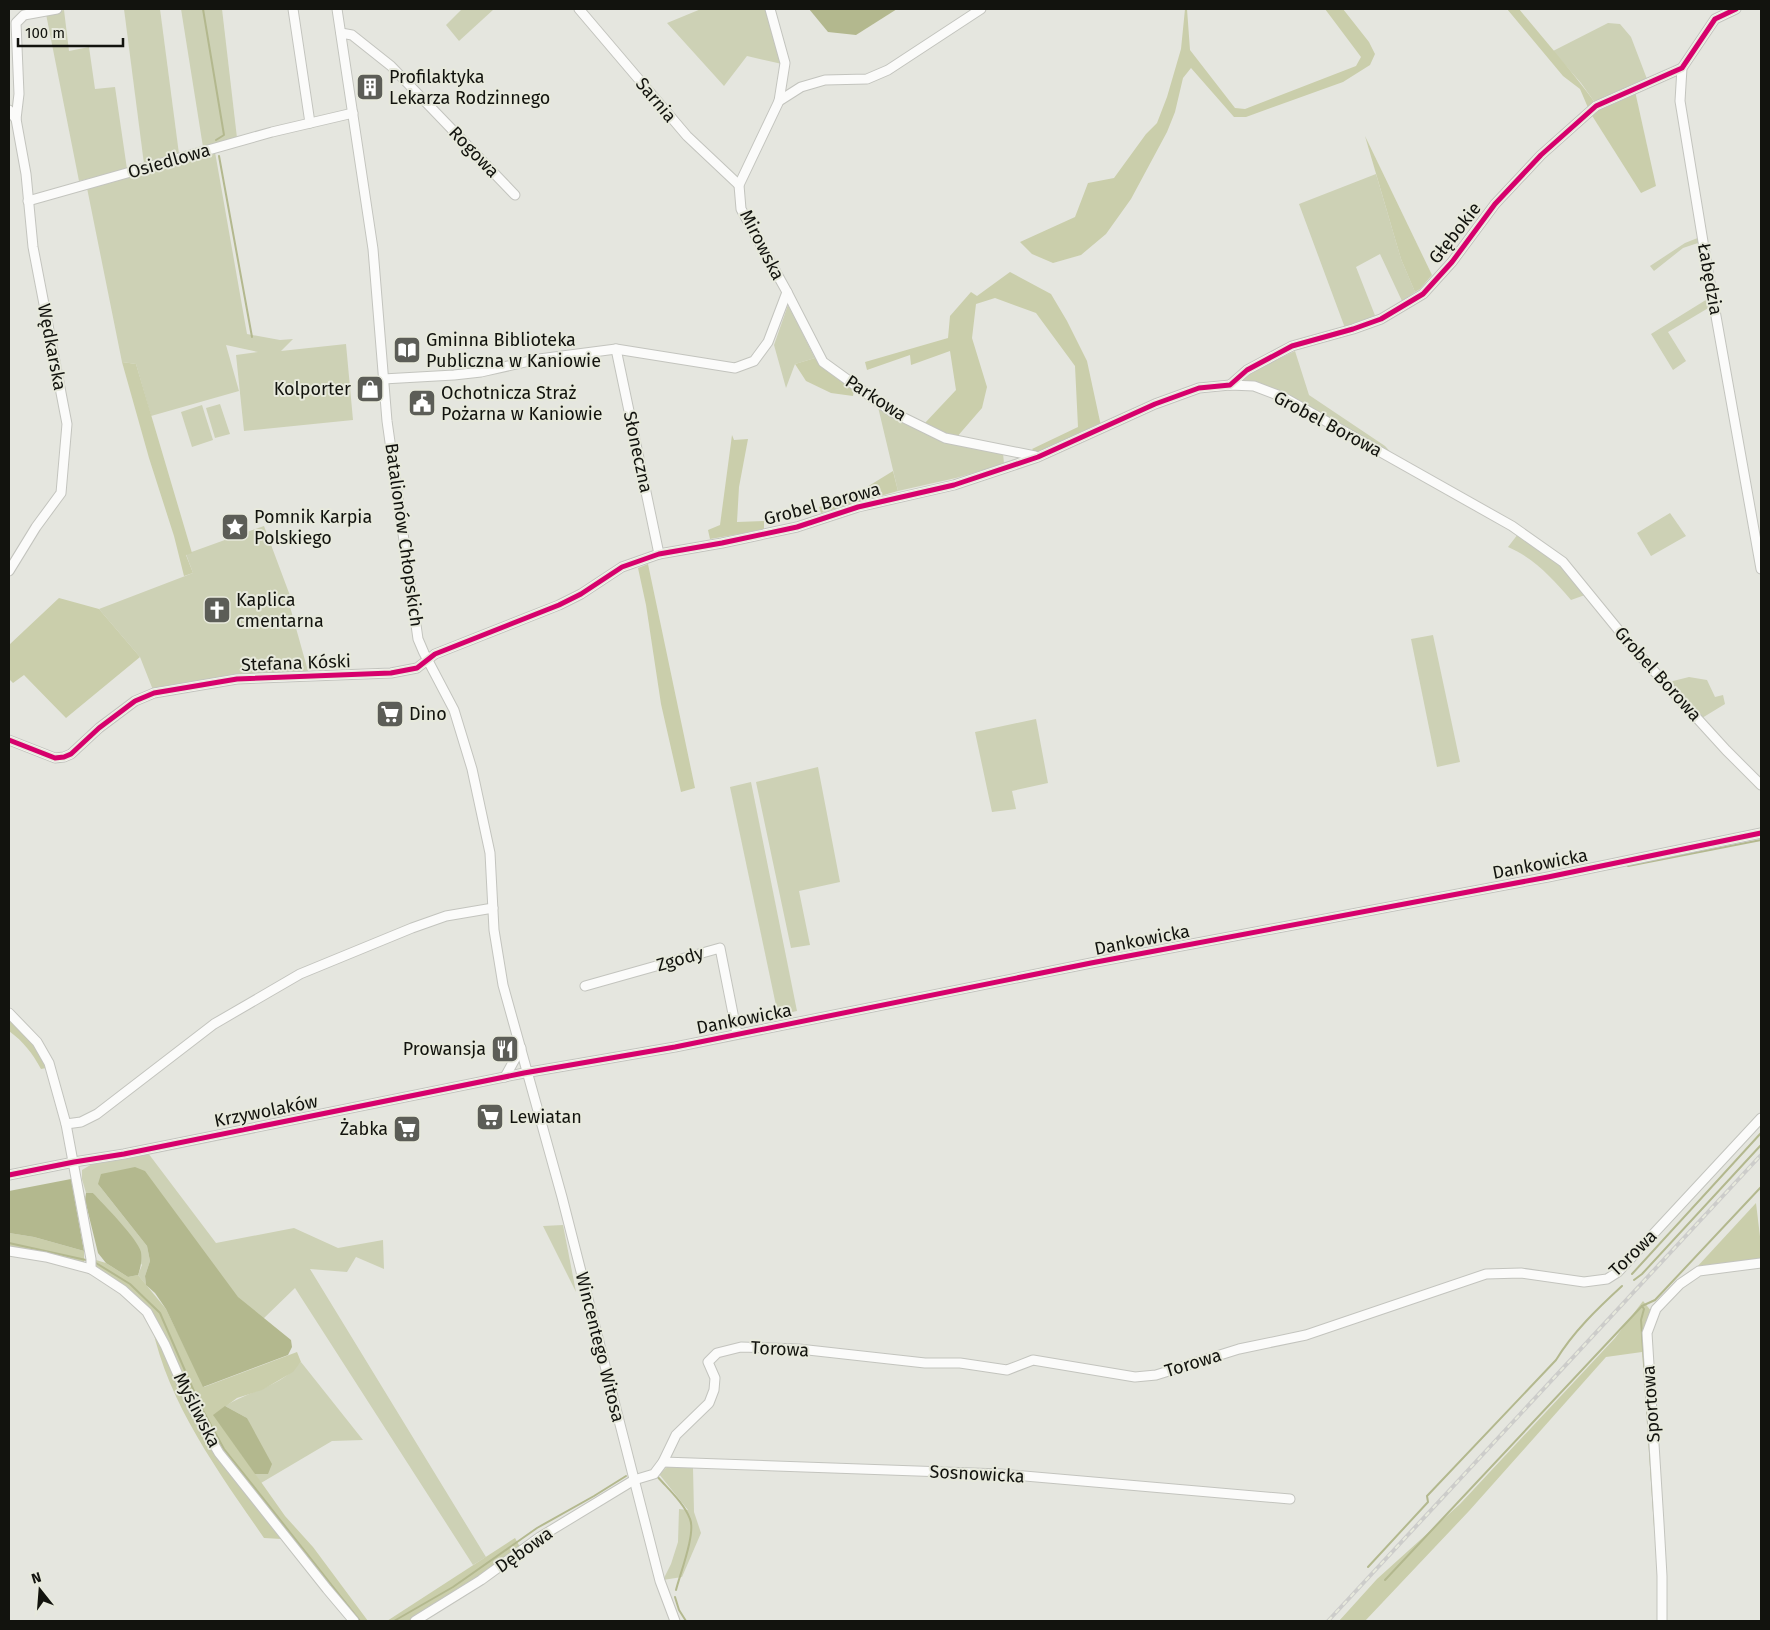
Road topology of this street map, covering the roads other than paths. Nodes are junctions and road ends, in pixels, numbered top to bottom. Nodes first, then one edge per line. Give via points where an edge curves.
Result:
1 (57, 9) edge
2 (293, 9) edge
3 (337, 9) edge
4 (579, 9) edge
5 (770, 9) edge
6 (981, 9) edge
7 (1711, 9) edge
8 (1736, 9) edge
9 (1715, 19) junction
10 (341, 33) junction
11 (1682, 68) junction
12 (779, 101) junction
13 (9, 110) edge
14 (353, 113) junction
15 (16, 119) junction
16 (310, 123) junction
17 (739, 186) junction
18 (515, 195) dead end
19 (28, 202) junction
20 (787, 292) junction
21 (616, 350) junction
22 (384, 379) junction
23 (1230, 385) junction
24 (1007, 451) junction
25 (1038, 457) junction
26 (1008, 467) junction
27 (1758, 536) edge
28 (659, 554) junction
29 (1761, 569) edge
30 (9, 571) edge
31 (427, 660) junction
32 (9, 740) edge
33 (1761, 785) edge
34 (1761, 833) edge
35 (493, 908) junction
36 (585, 986) dead end
37 (9, 1013) edge
38 (737, 1034) junction
39 (521, 1048) junction
40 (528, 1073) junction
41 (505, 1077) junction
42 (1761, 1118) edge
43 (66, 1124) junction
44 (74, 1162) junction
45 (9, 1175) edge
46 (9, 1251) edge
47 (1761, 1263) edge
48 (91, 1269) junction
49 (663, 1462) junction
50 (634, 1480) junction
51 (1290, 1499) dead end
52 (354, 1621) edge
53 (415, 1621) edge
54 (675, 1621) edge
55 (1662, 1621) edge

1 - 15 street via 24,16 16,23 19,94
2 - 16 street
3 - 10 street, Batalionów Chłopskich
4 - 17 street, Sarnia via 687,136
5 - 12 street, Mirowska via 785,63
6 - 12 street via 888,70 867,79 825,80 801,87
7 - 9 street
8 - 9 street
9 - 11 street
10 - 14 street, Batalionów Chłopskich
10 - 18 street, Rogowa via 352,35 391,66
11 - 23 street, Głębokie via 1596,106 1541,155 1494,204 1452,262 1423,294 1381,319 1292,346 1248,370
11 - 27 street, Łabędzia via 1680,101
12 - 17 street, Mirowska
13 - 15 street, Wędkarska
14 - 16 street, Osiedlowa
14 - 22 street, Batalionów Chłopskich via 373,249
15 - 19 street, Wędkarska
16 - 19 street, Osiedlowa
17 - 20 street, Mirowska via 741,209
19 - 30 street, Wędkarska via 33,247 67,424 61,493
20 - 21 street, Mirowska via 768,342 754,361 735,368
20 - 24 street, Parkowa via 823,362 892,412 945,438
21 - 22 street, Mirowska via 539,359 480,372
21 - 28 street, Słoneczna
22 - 31 street, Batalionów Chłopskich via 418,639
23 - 25 street, Grobel Borowa via 1199,388 1155,404
23 - 33 street, Grobel Borowa via 1254,386 1284,397 1512,526 1563,562 1634,649
24 - 25 street, Parkowa
24 - 26 street
25 - 26 street, Grobel Borowa
26 - 28 street, Grobel Borowa via 954,485 858,507 798,527
27 - 29 street, Łabędzia
28 - 31 street, Grobel Borowa via 622,567 564,603 434,654
31 - 32 street, Stefana Kóski via 417,668 391,673 237,679 154,693 135,701 64,757 55,758
31 - 35 street, Batalionów Chłopskich via 454,710 468,753 490,853
34 - 38 street, Dankowicka
35 - 39 street, Batalionów Chłopskich via 499,964
35 - 43 street via 446,916 300,974 214,1024 97,1114 81,1122
36 - 38 street, Zgody via 720,948
37 - 43 street via 37,1042 49,1064
38 - 40 street, Dankowicka
39 - 40 street, Batalionów Chłopskich
39 - 41 street
40 - 41 street, Krzywolaków
40 - 50 street, Wincentego Witosa
41 - 44 street, Krzywolaków
42 - 49 street, Torowa via 1618,1272 1607,1279 1584,1282 1521,1273 1486,1274 1306,1335 1239,1349 1156,1375 1135,1377 1033,1360 1007,1370 960,1362 925,1363 799,1349 741,1347 717,1353 708,1362 715,1378 709,1403 676,1435
43 - 44 street
44 - 45 street, Krzywolaków
44 - 48 street
46 - 48 street, Myśliwska
47 - 55 street, Sportowa via 1699,1271 1680,1284 1656,1309 1647,1334 1660,1532
48 - 52 street, Myśliwska via 123,1290 147,1312 165,1344 192,1407 219,1453
49 - 50 street, Torowa via 654,1474
49 - 51 street, Sosnowicka via 1001,1474
50 - 53 street, Dębowa via 540,1537 481,1580
50 - 54 street, Wincentego Witosa via 660,1581

